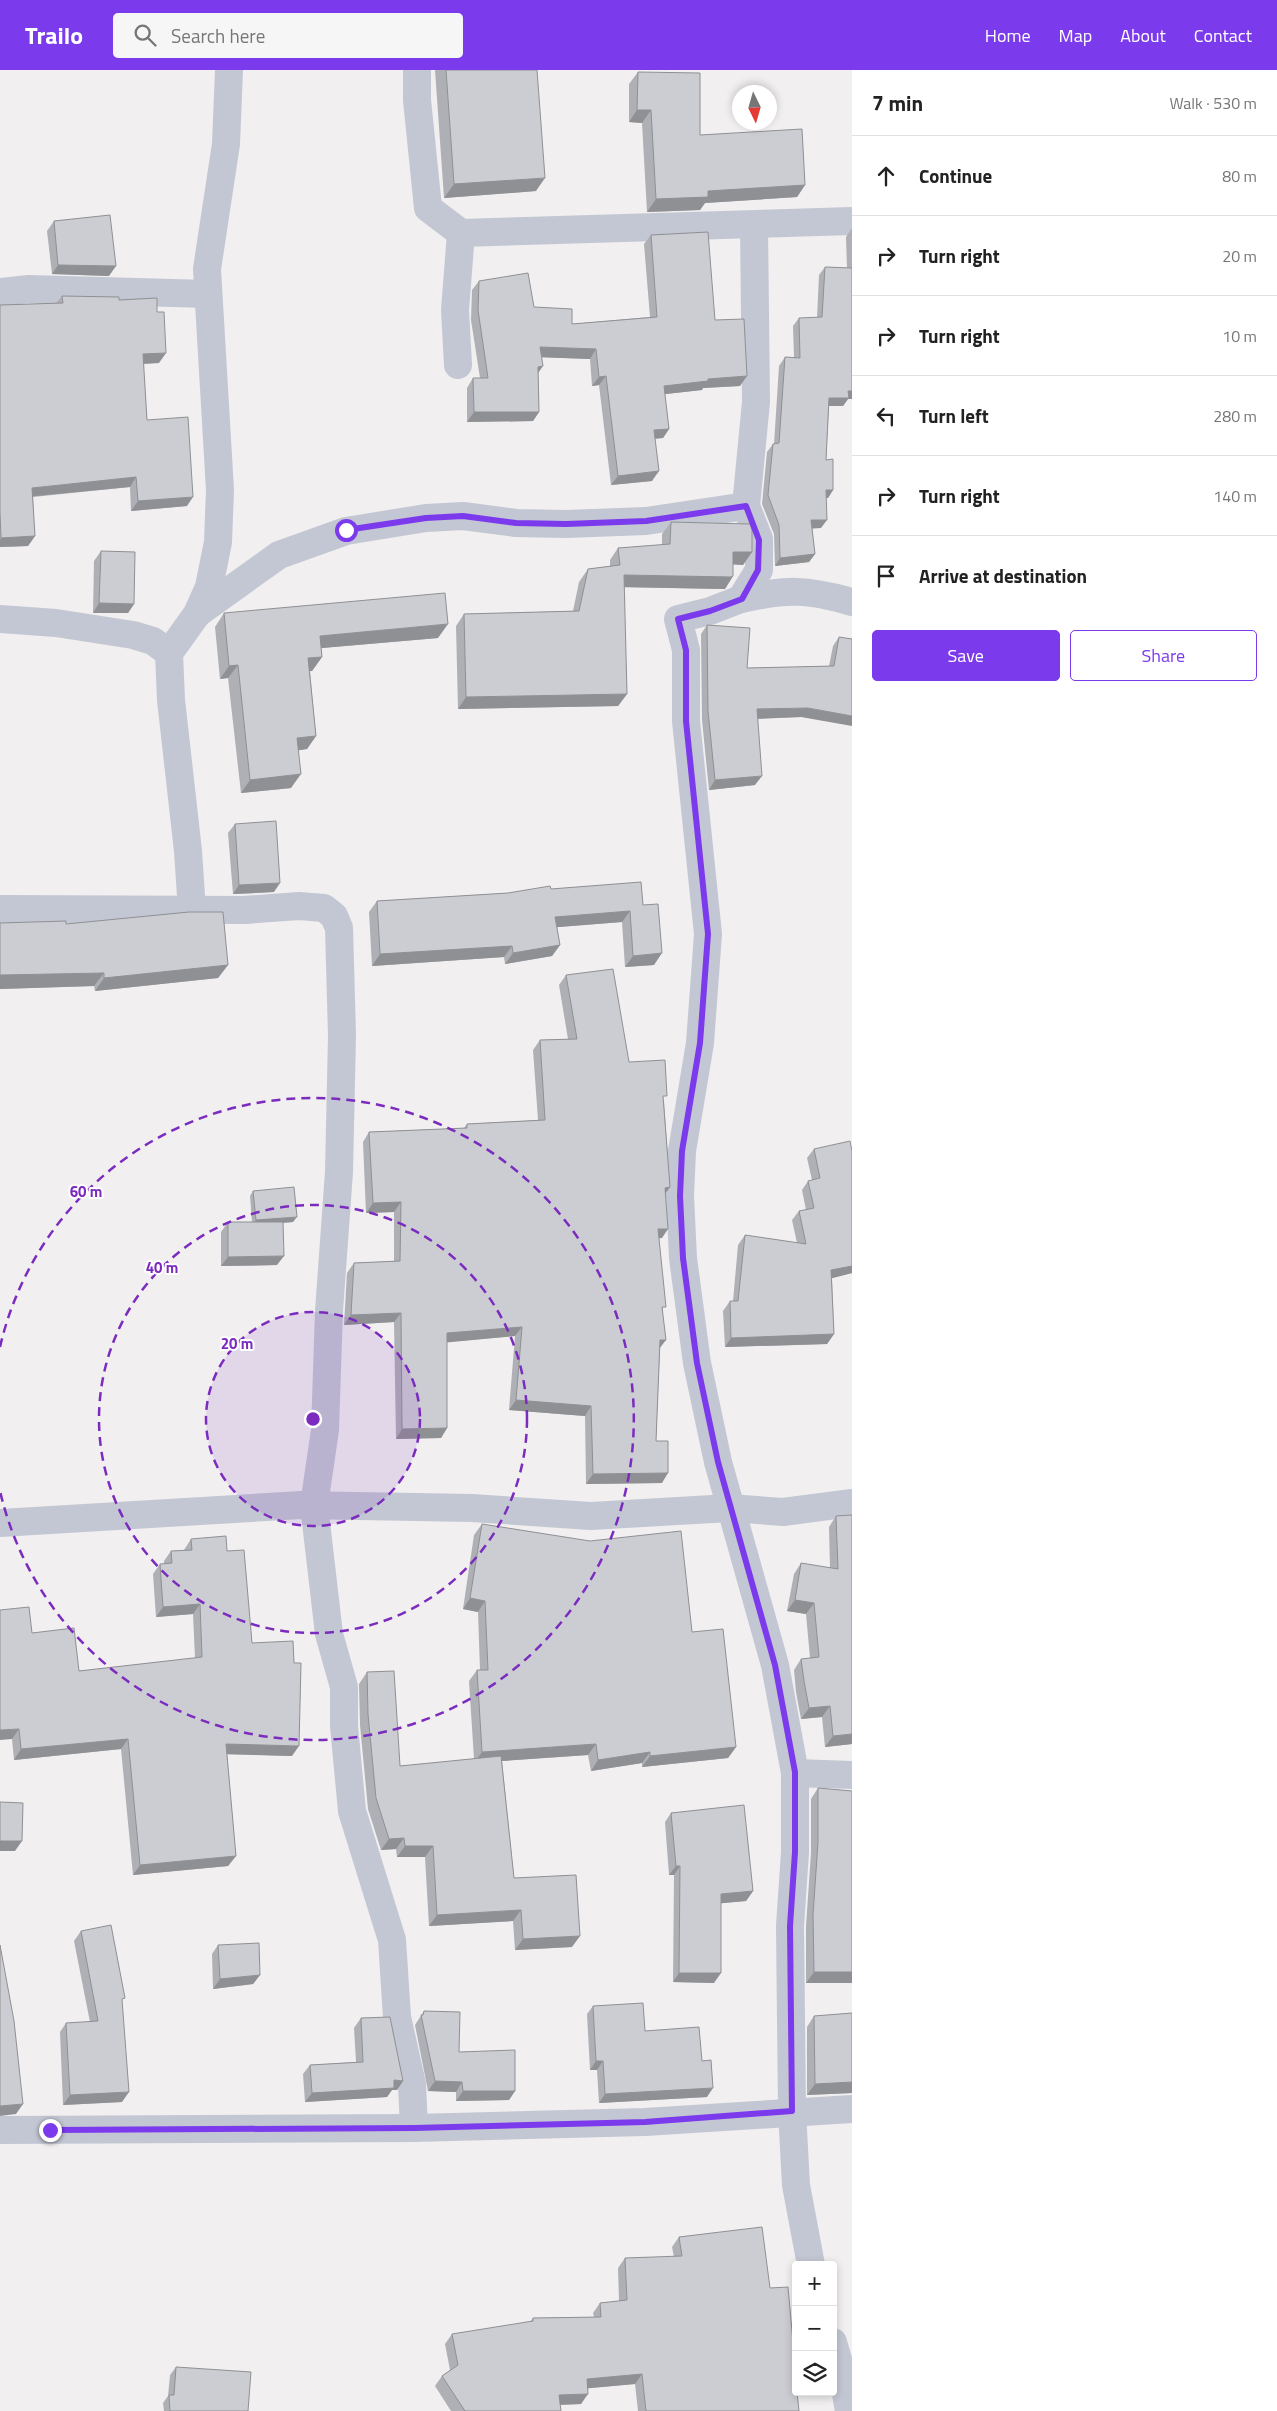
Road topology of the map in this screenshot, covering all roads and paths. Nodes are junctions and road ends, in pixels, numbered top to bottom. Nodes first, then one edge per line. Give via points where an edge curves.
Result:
1 (228, 70) edge
2 (417, 70) edge
3 (852, 222) edge
4 (754, 225) junction
5 (461, 233) junction
6 (0, 292) edge
7 (208, 294) junction
8 (458, 365) dead end
9 (746, 506) junction
10 (742, 599) junction
11 (852, 602) edge
12 (197, 614) junction
13 (0, 619) edge
14 (169, 653) junction
15 (0, 909) edge
16 (192, 911) junction
17 (852, 1502) edge
18 (314, 1505) junction
19 (730, 1508) junction
20 (0, 1523) edge
21 (795, 1772) junction
22 (852, 1775) edge
23 (852, 2109) edge
24 (792, 2111) junction
25 (414, 2128) junction
26 (0, 2130) edge
27 (810, 2261) edge
28 (837, 2351) edge
29 (848, 2376) edge
30 (849, 2411) edge

1 - 7 street via 226,144 207,269
2 - 5 street via 428,208
3 - 4 street
4 - 5 street
4 - 9 street via 756,402
5 - 8 street via 455,310
6 - 7 street via 29,289
7 - 12 street via 220,490 215,565
9 - 10 street via 759,540 758,570
9 - 12 street via 646,521 516,523 463,516 346,530 279,555
10 - 11 street via 800,590
10 - 19 street via 678,619 686,650 686,721 708,934 700,1043 682,1151 683,1258 697,1363
12 - 14 street
13 - 14 street via 133,635 153,641
14 - 16 street
15 - 16 street
16 - 18 street via 299,906 324,908 334,916 338,928 342,1035 338,1172 325,1430
17 - 19 street via 783,1512
18 - 19 street via 472,1508 591,1516
18 - 20 street
18 - 25 street via 328,1634 344,1687 344,1726 352,1811 392,1940 397,2017 412,2084
19 - 21 street via 775,1665
21 - 22 street
21 - 24 street via 795,1852 790,1926
23 - 24 street
24 - 25 street via 645,2122
24 - 27 street via 796,2185
25 - 26 street
28 - 29 street
29 - 30 street

